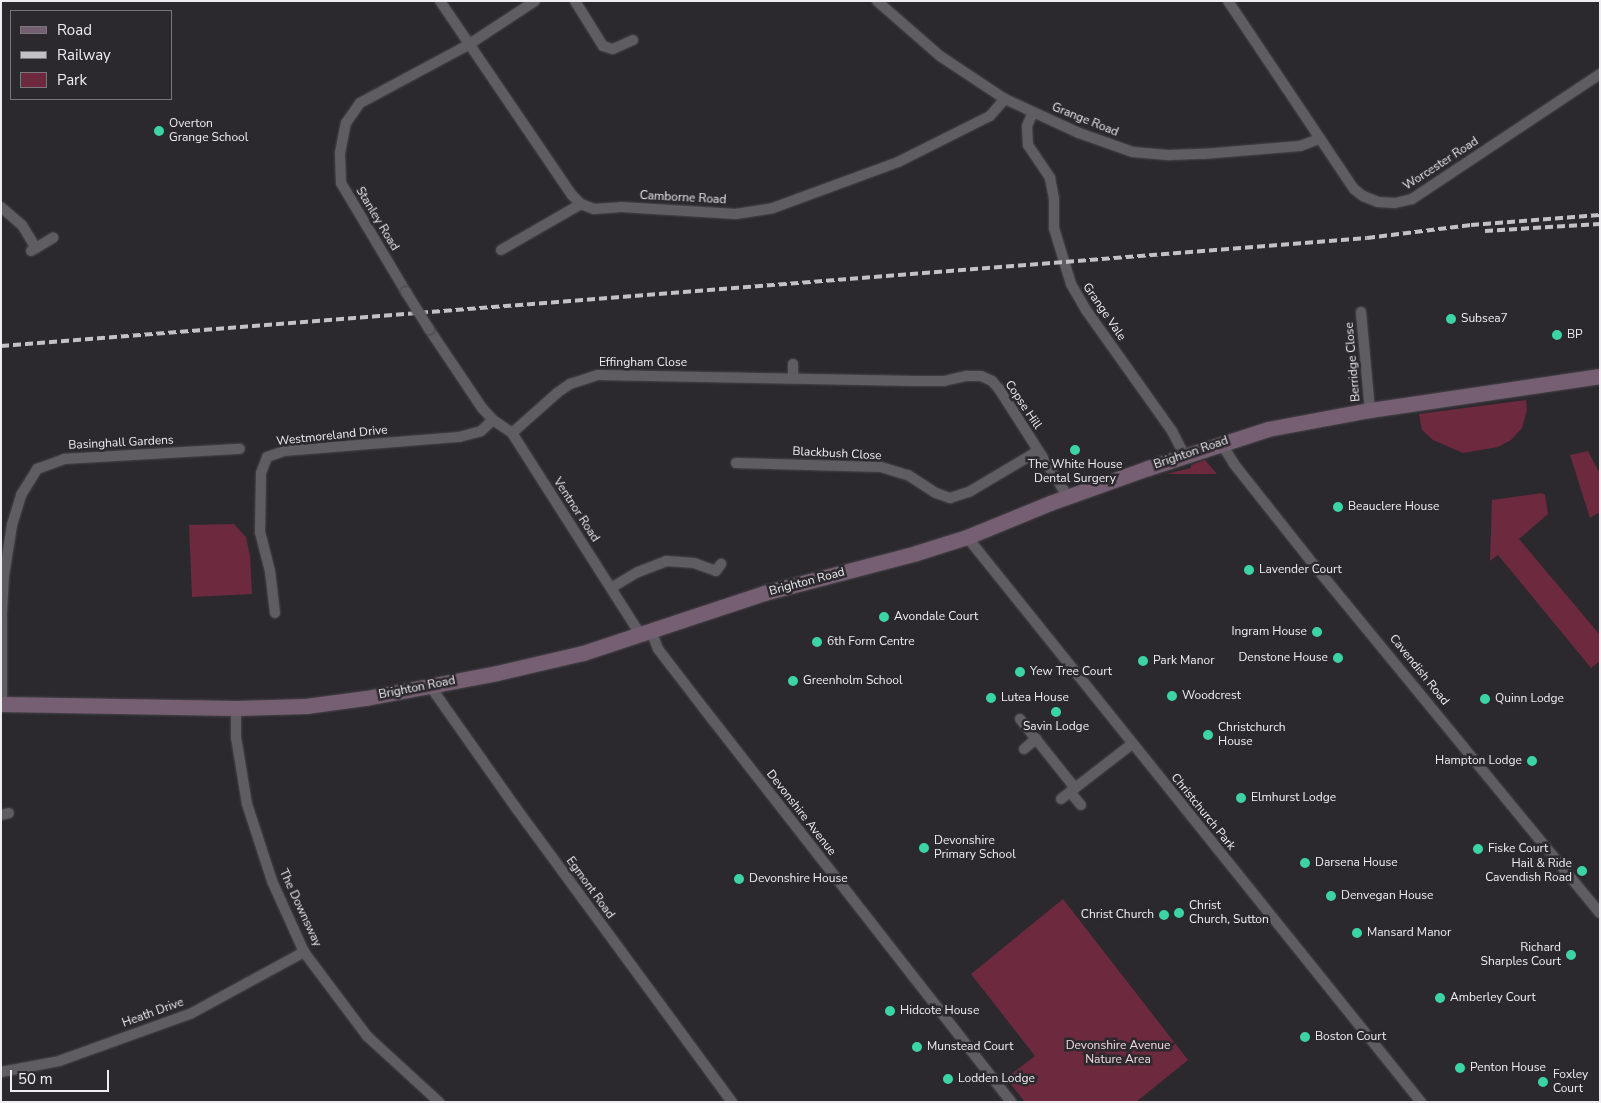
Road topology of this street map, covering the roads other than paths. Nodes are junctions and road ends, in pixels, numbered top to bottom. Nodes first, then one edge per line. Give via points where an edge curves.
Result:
1 (440, 1) edge
2 (535, 1) edge
3 (574, 1) edge
4 (877, 1) edge
5 (1228, 1) edge
6 (633, 40) dead end
7 (468, 45) junction
8 (1600, 74) edge
9 (1004, 99) junction
10 (1033, 112) junction
11 (1319, 139) junction
12 (581, 204) junction
13 (1, 207) edge
14 (53, 238) dead end
15 (501, 250) dead end
16 (1361, 312) dead end
17 (793, 364) dead end
18 (1600, 376) edge
19 (793, 378) junction
20 (915, 381) joint
21 (482, 408) joint
22 (1370, 410) junction
23 (493, 420) junction
24 (512, 433) junction
25 (1221, 443) junction
26 (240, 449) dead end
27 (1038, 451) junction
28 (1184, 455) junction
29 (736, 463) dead end
30 (1068, 497) junction
31 (967, 537) junction
32 (721, 564) dead end
33 (612, 588) junction
34 (275, 613) dead end
35 (645, 632) junction
36 (430, 686) junction
37 (2, 704) edge
38 (236, 708) junction
39 (1020, 719) dead end
40 (1036, 740) junction
41 (1132, 744) junction
42 (1024, 749) dead end
43 (1073, 790) junction
44 (1062, 799) dead end
45 (1081, 805) dead end
46 (1600, 913) edge
47 (304, 952) junction
48 (1, 1072) edge
49 (439, 1102) edge
50 (732, 1102) edge
51 (1011, 1102) edge
52 (1421, 1102) edge

1 - 7 street
2 - 7 street, Stanley Road
3 - 6 street via 603,46 613,49
4 - 9 street, Grange Road via 940,56
5 - 11 street, Worcester Road
7 - 12 street
7 - 21 street, Stanley Road, bridge via 360,103 346,123 340,153 341,183 429,329
8 - 11 street, Worcester Road via 1412,199 1400,202 1378,202 1358,193
9 - 10 street, Grange Road
9 - 12 street, Camborne Road via 990,116 898,162 792,202 755,212 736,214 621,207 594,209
10 - 11 street, Grange Road via 1079,133 1145,154 1276,149 1310,144
10 - 28 street, Grange Vale via 1027,126 1028,145 1050,178 1054,228 1066,271 1086,310 1172,431
12 - 15 street
13 - 14 street via 22,225 33,249
16 - 22 street, Berridge Close
17 - 19 street
18 - 22 main road, Brighton Road
19 - 20 street, Effingham Close
19 - 24 street, Effingham Close via 598,375 570,384
20 - 27 street, Copse Hill via 928,377 981,376 992,381
21 - 23 street, Ventnor Road
22 - 25 main road, Brighton Road via 1268,429
23 - 24 street, Ventnor Road
23 - 34 street, Westmoreland Drive via 481,431 459,437 284,450 267,457 261,473 260,532 270,571
24 - 33 street, Ventnor Road
25 - 28 main road, Brighton Road
25 - 46 street, Cavendish Road via 1314,565
26 - 37 street, Basinghall Gardens via 64,459 37,469 21,495 12,525 4,576
27 - 29 street, Blackbush Close via 969,492 950,498 943,497 908,474 881,468
27 - 30 street, Copse Hill
28 - 30 main road, Brighton Road
30 - 31 main road, Brighton Road
31 - 35 main road, Brighton Road via 916,554 764,593
31 - 41 street, Christchurch Park
32 - 33 street via 716,571 694,562 666,562 638,572
33 - 35 street, Ventnor Road
35 - 36 main road, Brighton Road via 552,661
35 - 51 street, Devonshire Avenue
36 - 38 main road, Brighton Road via 333,703
36 - 50 street, Egmont Road
37 - 38 main road, Brighton Road
38 - 47 street, The Downsway via 236,737 247,804 272,881
39 - 40 street
40 - 42 street
40 - 43 street
41 - 43 street
41 - 52 street, Christchurch Park
43 - 44 street
43 - 45 street
47 - 48 street, Heath Drive via 192,1012 59,1061
47 - 49 street, The Downsway via 367,1036

